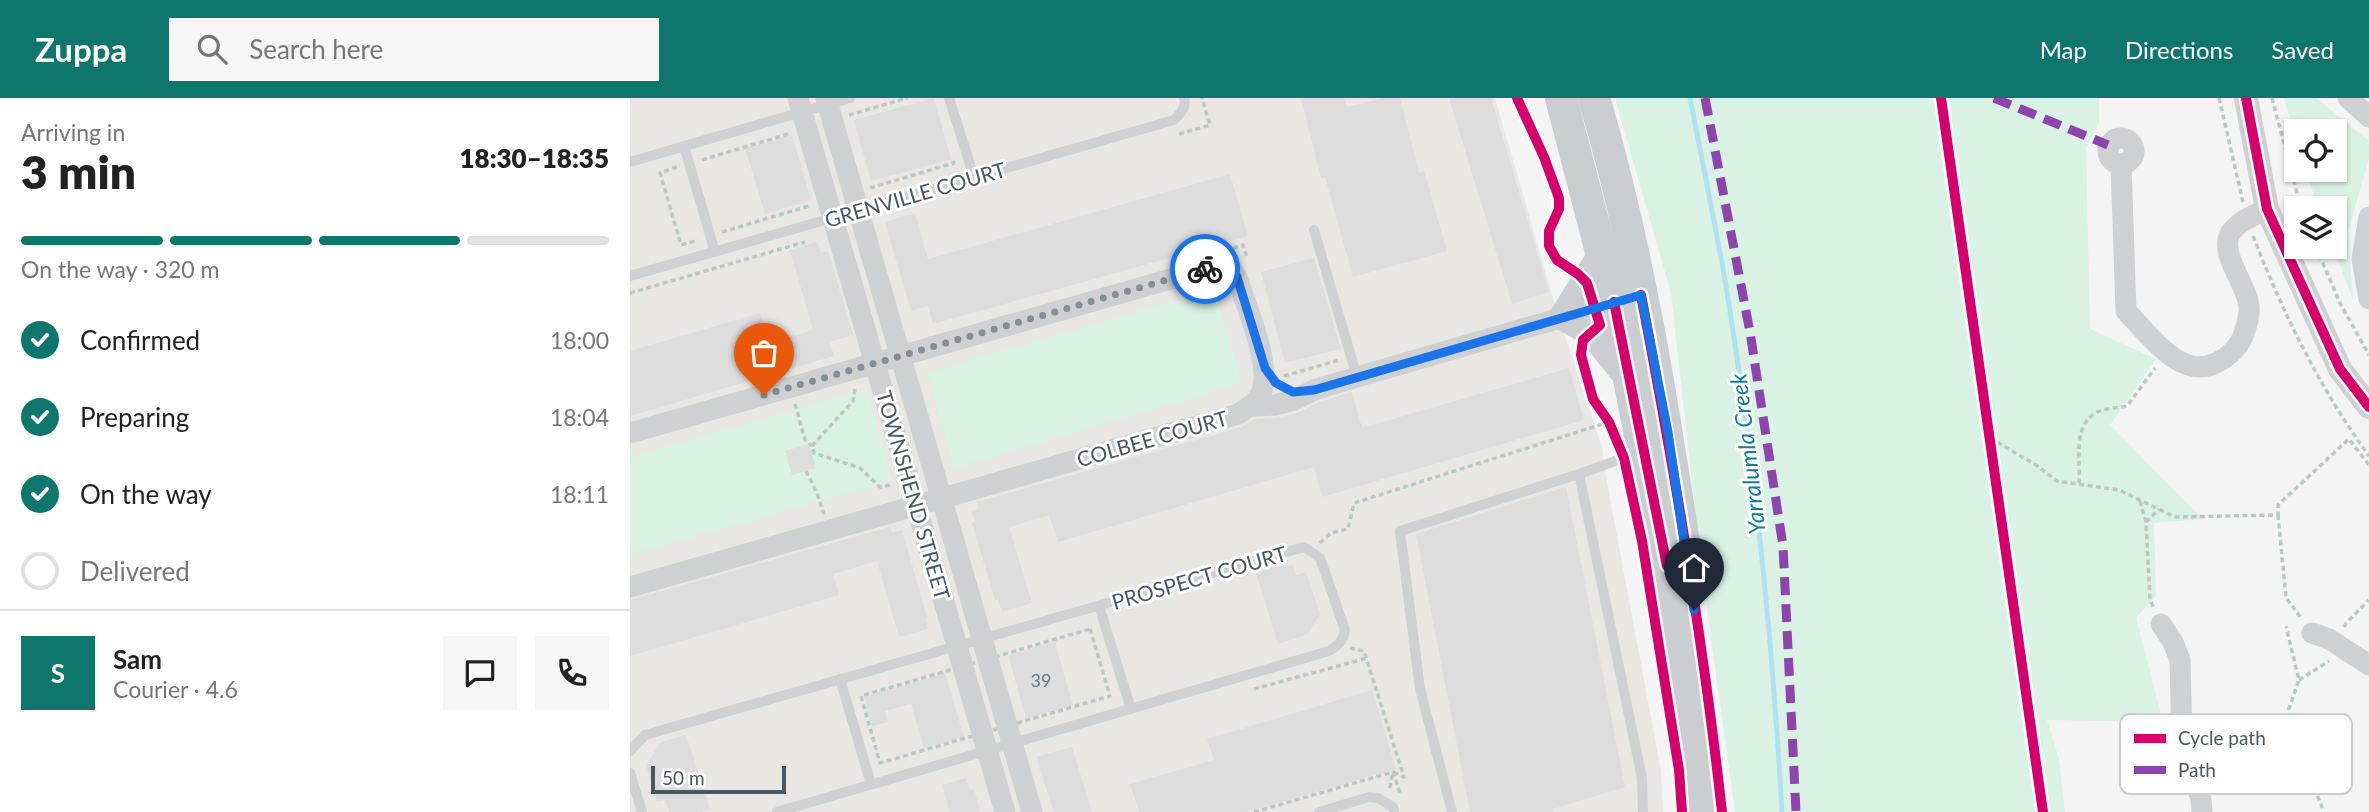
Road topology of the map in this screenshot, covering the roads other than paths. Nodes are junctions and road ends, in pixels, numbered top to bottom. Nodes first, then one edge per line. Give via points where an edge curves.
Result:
1 (850, 98) edge
2 (949, 98) edge
3 (1184, 98) edge
4 (1561, 98) edge
5 (1594, 98) edge
6 (2246, 98) edge
7 (2348, 98) edge
8 (829, 108) edge
9 (802, 113) edge
10 (2369, 117) edge
11 (684, 146) junction
12 (630, 162) edge
13 (2121, 164) dead end
14 (974, 177) junction
15 (2267, 209) junction
16 (859, 210) junction
17 (2369, 217) edge
18 (833, 218) junction
19 (1314, 230) dead end
20 (715, 252) junction
21 (1602, 258) junction
22 (630, 276) edge
23 (1628, 298) junction
24 (2369, 299) edge
25 (1566, 316) junction
26 (901, 356) junction
27 (875, 363) junction
28 (1354, 367) junction
29 (1271, 375) junction
30 (1629, 375) junction
31 (1314, 390) junction
32 (1251, 406) junction
33 (2369, 407) edge
34 (630, 433) edge
35 (1649, 445) junction
36 (1579, 474) junction
37 (942, 498) junction
38 (916, 505) junction
39 (630, 587) edge
40 (1100, 606) junction
41 (2161, 624) road end
42 (2312, 633) road end
43 (982, 639) junction
44 (957, 646) junction
45 (2369, 665) edge
46 (840, 679) junction
47 (1131, 709) junction
48 (2181, 714) edge
49 (1012, 743) junction
50 (630, 751) edge
51 (988, 751) junction
52 (630, 773) edge
53 (871, 784) junction
54 (2199, 794) edge
55 (642, 812) edge
56 (777, 812) edge
57 (1006, 812) edge
58 (1032, 812) edge
59 (1319, 812) edge
60 (1394, 812) edge
61 (1452, 812) edge
62 (1643, 812) edge
63 (1703, 812) edge
64 (1722, 812) edge
65 (2202, 812) edge

1 - 8 lane
2 - 14 lane
3 - 14 lane, GRENVILLE COURT via 1182,112 1174,120
4 - 21 main road
5 - 23 main road
6 - 15 street
7 - 10 street
8 - 9 lane
8 - 16 street, TOWNSHEND STREET
9 - 11 lane
9 - 18 street, TOWNSHEND STREET
11 - 12 lane
11 - 20 lane
13 - 15 street via 2126,311 2180,363 2214,365 2242,340 2249,305 2228,251 2229,236 2239,224
14 - 16 lane, GRENVILLE COURT
15 - 33 street via 2340,369
16 - 18 lane, GRENVILLE COURT
16 - 26 street, TOWNSHEND STREET
17 - 24 street via 2362,259
18 - 20 lane, GRENVILLE COURT
18 - 27 street, TOWNSHEND STREET
19 - 28 lane
20 - 22 lane, GRENVILLE COURT
21 - 23 main road
21 - 25 main road
23 - 25 street
23 - 30 main road
23 - 35 main road
25 - 28 street
25 - 30 main road via 1593,331
26 - 27 street
26 - 29 street via 1220,265 1230,267 1237,277
26 - 37 street, TOWNSHEND STREET
27 - 34 street
27 - 38 street, TOWNSHEND STREET
28 - 31 street
29 - 31 street via 1293,392
29 - 32 street, COLBEE COURT
30 - 35 main road
31 - 32 street via 1285,402
32 - 37 street, COLBEE COURT via 1238,414
35 - 36 lane
35 - 63 main road
35 - 64 main road via 1710,711
36 - 61 lane via 1400,531 1420,689
36 - 62 lane via 1642,778
37 - 38 street, COLBEE COURT
37 - 43 street, TOWNSHEND STREET
38 - 39 street, COLBEE COURT
38 - 44 street, TOWNSHEND STREET
40 - 43 lane, PROSPECT COURT
40 - 47 lane
40 - 47 lane, PROSPECT COURT via 1304,548 1320,558 1345,630 1338,646 1329,651
41 - 48 street via 2180,660
42 - 45 street
43 - 44 lane, PROSPECT COURT
43 - 49 street, TOWNSHEND STREET
44 - 46 lane, PROSPECT COURT
44 - 51 street, TOWNSHEND STREET
46 - 50 lane, PROSPECT COURT via 645,735
46 - 53 lane
47 - 49 lane
49 - 51 lane
49 - 58 street, TOWNSHEND STREET
51 - 53 lane
51 - 57 street, TOWNSHEND STREET
52 - 55 lane
53 - 56 lane
54 - 65 street
59 - 60 lane via 1369,797 1378,798

